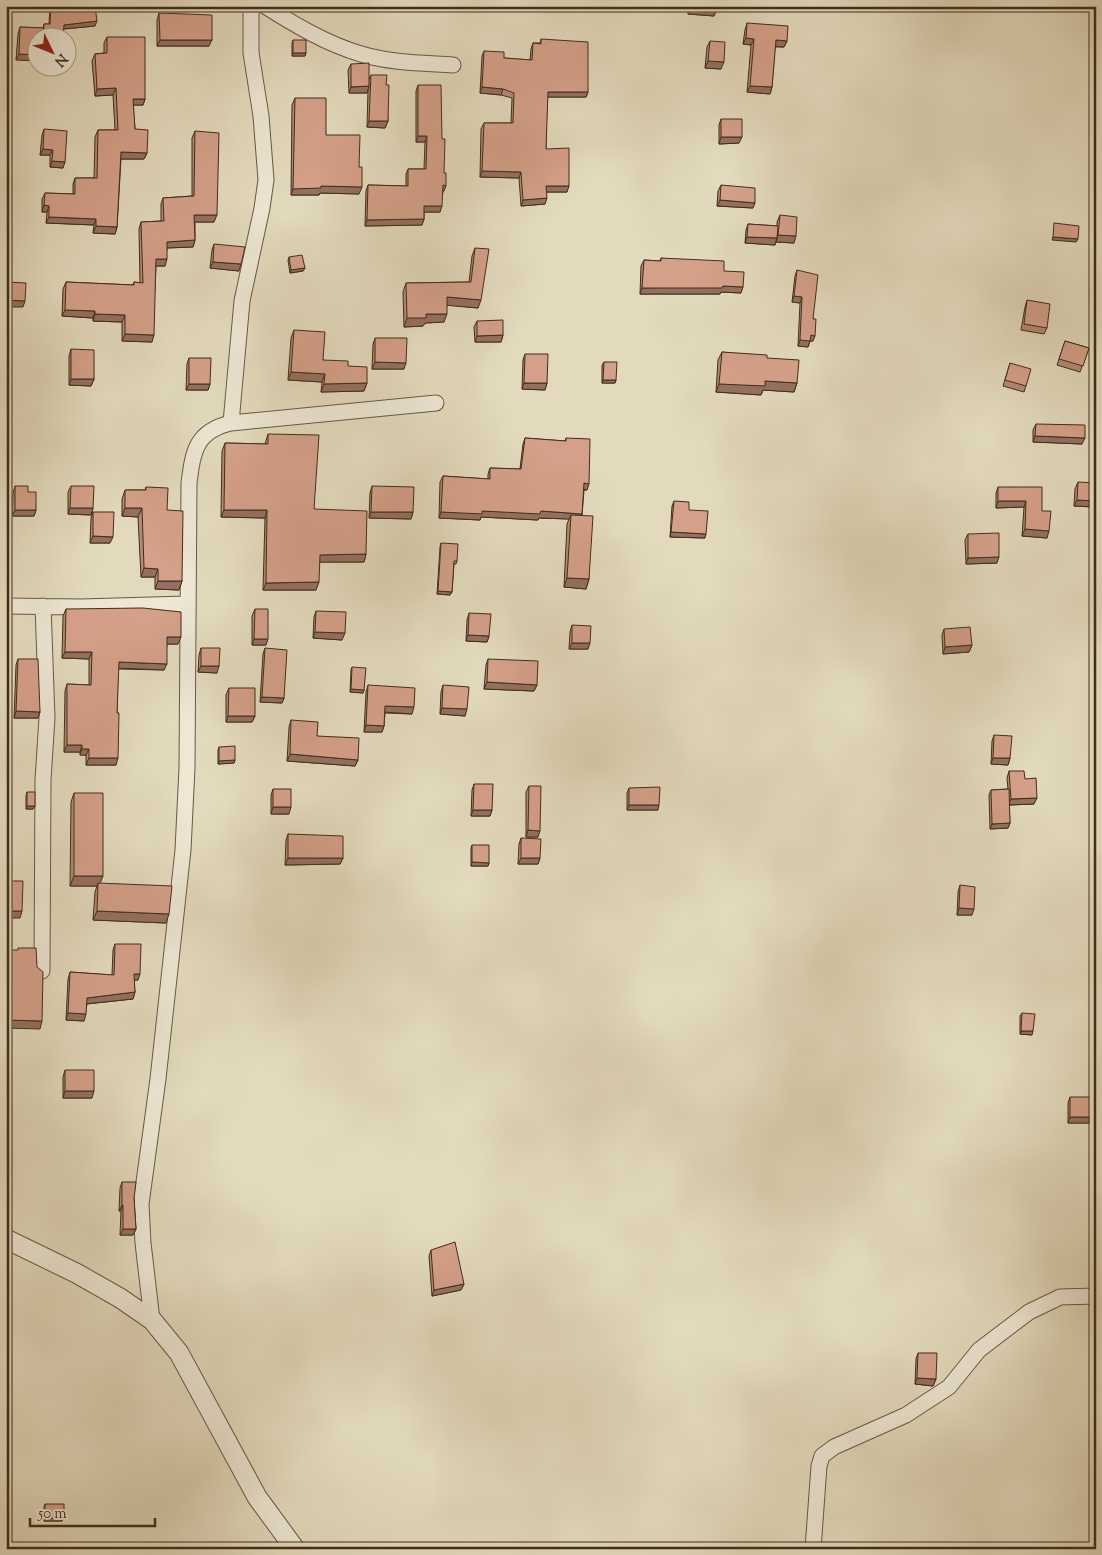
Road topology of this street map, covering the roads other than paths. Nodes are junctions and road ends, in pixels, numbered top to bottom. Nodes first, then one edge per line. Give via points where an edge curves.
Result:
1 (252, 6) edge
2 (265, 6) edge
3 (454, 65) dead end
4 (436, 403) dead end
5 (231, 423) junction
6 (187, 604) junction
7 (6, 606) edge
8 (43, 606) junction
9 (42, 971) edge
10 (6, 1238) edge
11 (1096, 1296) edge
12 (152, 1320) junction
13 (295, 1549) edge
14 (813, 1549) edge

1 - 5 street via 250,53 261,116 266,180 242,301
2 - 3 street via 304,30 362,55
4 - 5 street
5 - 6 street via 217,426 200,440 191,462
6 - 8 street
6 - 12 street via 187,768 183,850 142,1204
7 - 8 street
8 - 9 street via 47,718 43,780
10 - 12 street via 76,1273
11 - 14 street via 1060,1297 1029,1312 978,1350 948,1387 906,1415 850,1438 822,1456
12 - 13 street via 179,1353 257,1497

